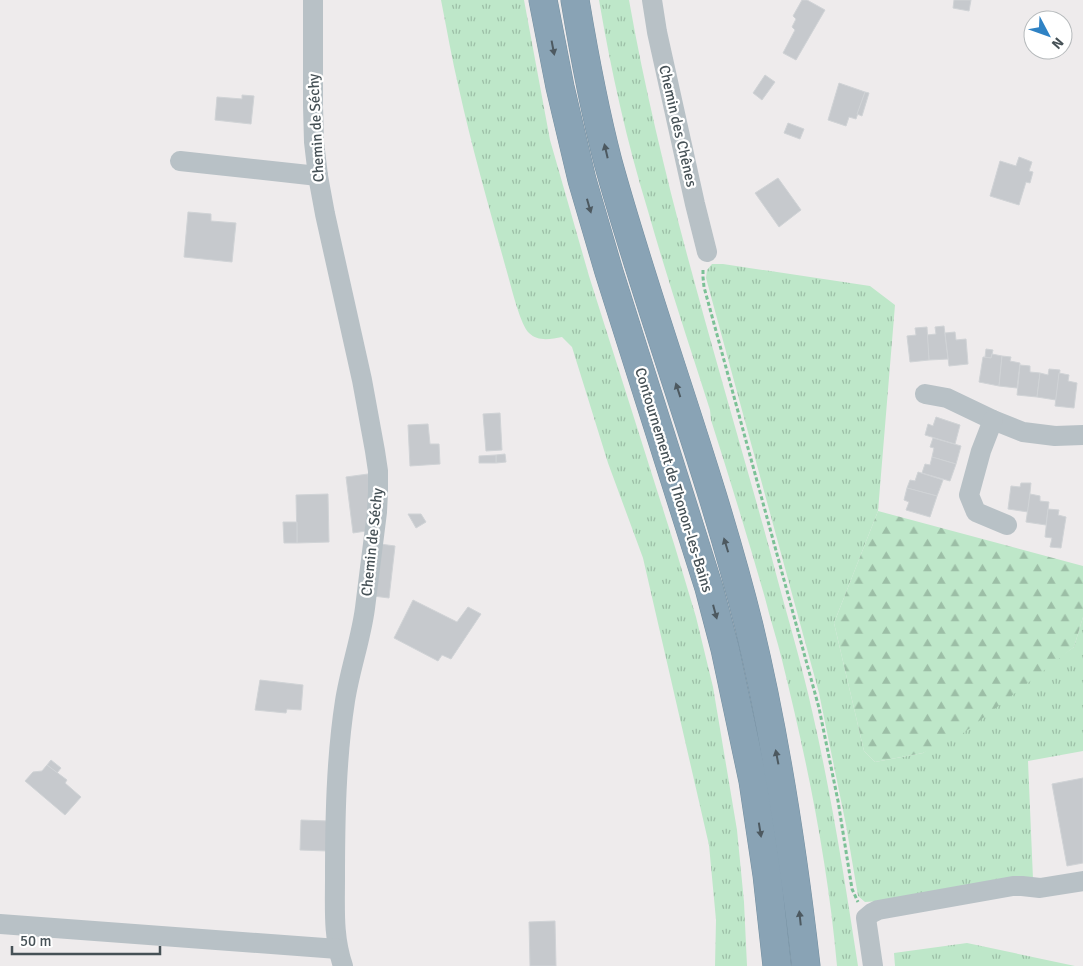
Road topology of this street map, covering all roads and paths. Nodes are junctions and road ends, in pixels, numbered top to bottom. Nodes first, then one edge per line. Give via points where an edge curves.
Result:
1 (313, 0) edge
2 (544, 0) edge
3 (575, 0) edge
4 (652, 0) edge
5 (180, 161) dead end
6 (318, 176) junction
7 (707, 252) joint
8 (925, 394) dead end
9 (993, 420) junction
10 (1083, 435) edge
11 (1007, 525) dead end
12 (1083, 882) edge
13 (866, 918) junction
14 (0, 924) edge
15 (340, 958) edge
16 (777, 966) edge
17 (806, 966) edge
18 (873, 966) edge

1 - 6 street, Chemin de Séchy via 312,106
2 -> 16 highway, Contournement de Thonon-les-Bains via 582,180 725,649 753,781
17 -> 3 highway, Contournement de Thonon-les-Bains via 780,776 748,626 608,160 587,71
4 - 7 street, Chemin des Chênes
5 - 6 street
6 - 15 street, Chemin de Séchy via 369,418 378,485 362,630 342,728 335,871 336,933
7 - 13 path via 704,287 819,708 852,889
8 - 9 street via 948,398
9 - 10 street via 1023,432
9 - 11 street via 969,495 976,512
12 - 13 street via 1040,888 1004,888 885,908
13 - 18 street
14 - 15 street

